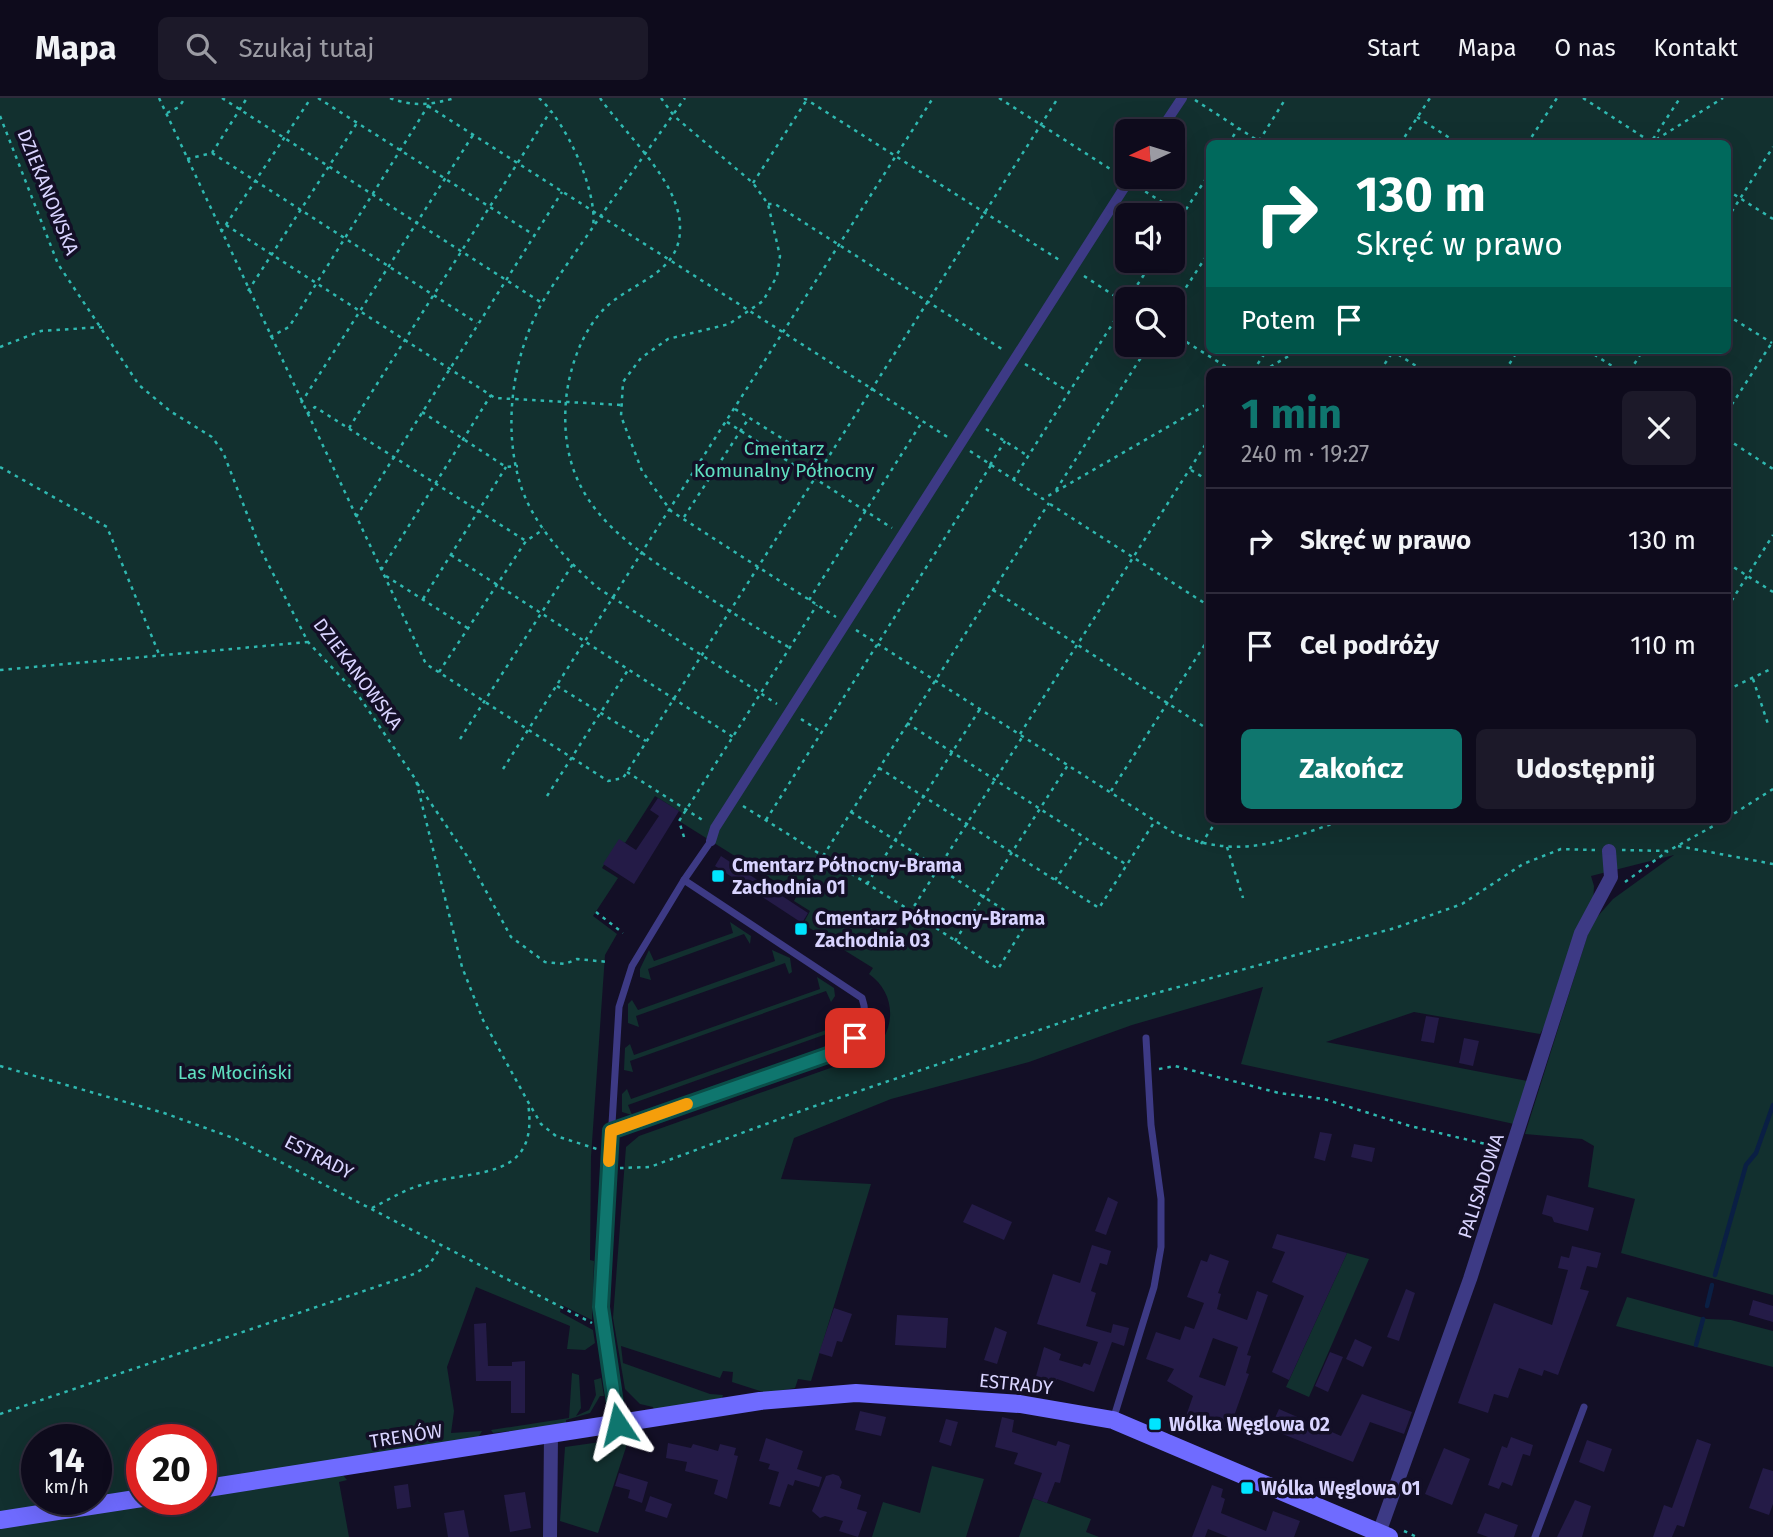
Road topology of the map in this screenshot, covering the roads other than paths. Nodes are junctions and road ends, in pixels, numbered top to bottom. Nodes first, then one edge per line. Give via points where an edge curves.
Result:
1 (1182, 98) edge
2 (1168, 119) edge
3 (1124, 189) edge
4 (711, 841) joint
5 (1609, 851) road end
6 (684, 880) junction
7 (1146, 1038) dead end
8 (611, 1131) junction
9 (1584, 1407) dead end
10 (1113, 1420) junction
11 (618, 1424) junction
12 (551, 1435) junction
13 (217, 1487) edge
14 (126, 1500) edge
15 (0, 1520) edge
16 (1384, 1535) edge
17 (550, 1537) edge
18 (1535, 1537) edge

1 - 2 street
3 - 4 street via 733,799
4 - 6 lane
5 - 16 street, PALISADOWA via 1611,877 1581,933
6 - 8 lane via 643,944 621,996
6 - 8 lane via 853,989 862,998 865,1019 855,1038 839,1051
7 - 10 lane via 1162,1212 1161,1247 1154,1287
8 - 11 lane via 601,1327
9 - 18 lane
10 - 11 main road, ESTRADY via 1020,1404 856,1393 805,1395
10 - 16 main road, ESTRADY
11 - 12 main road, TRENÓW
12 - 13 main road, TRENÓW
12 - 17 street
14 - 15 main road

